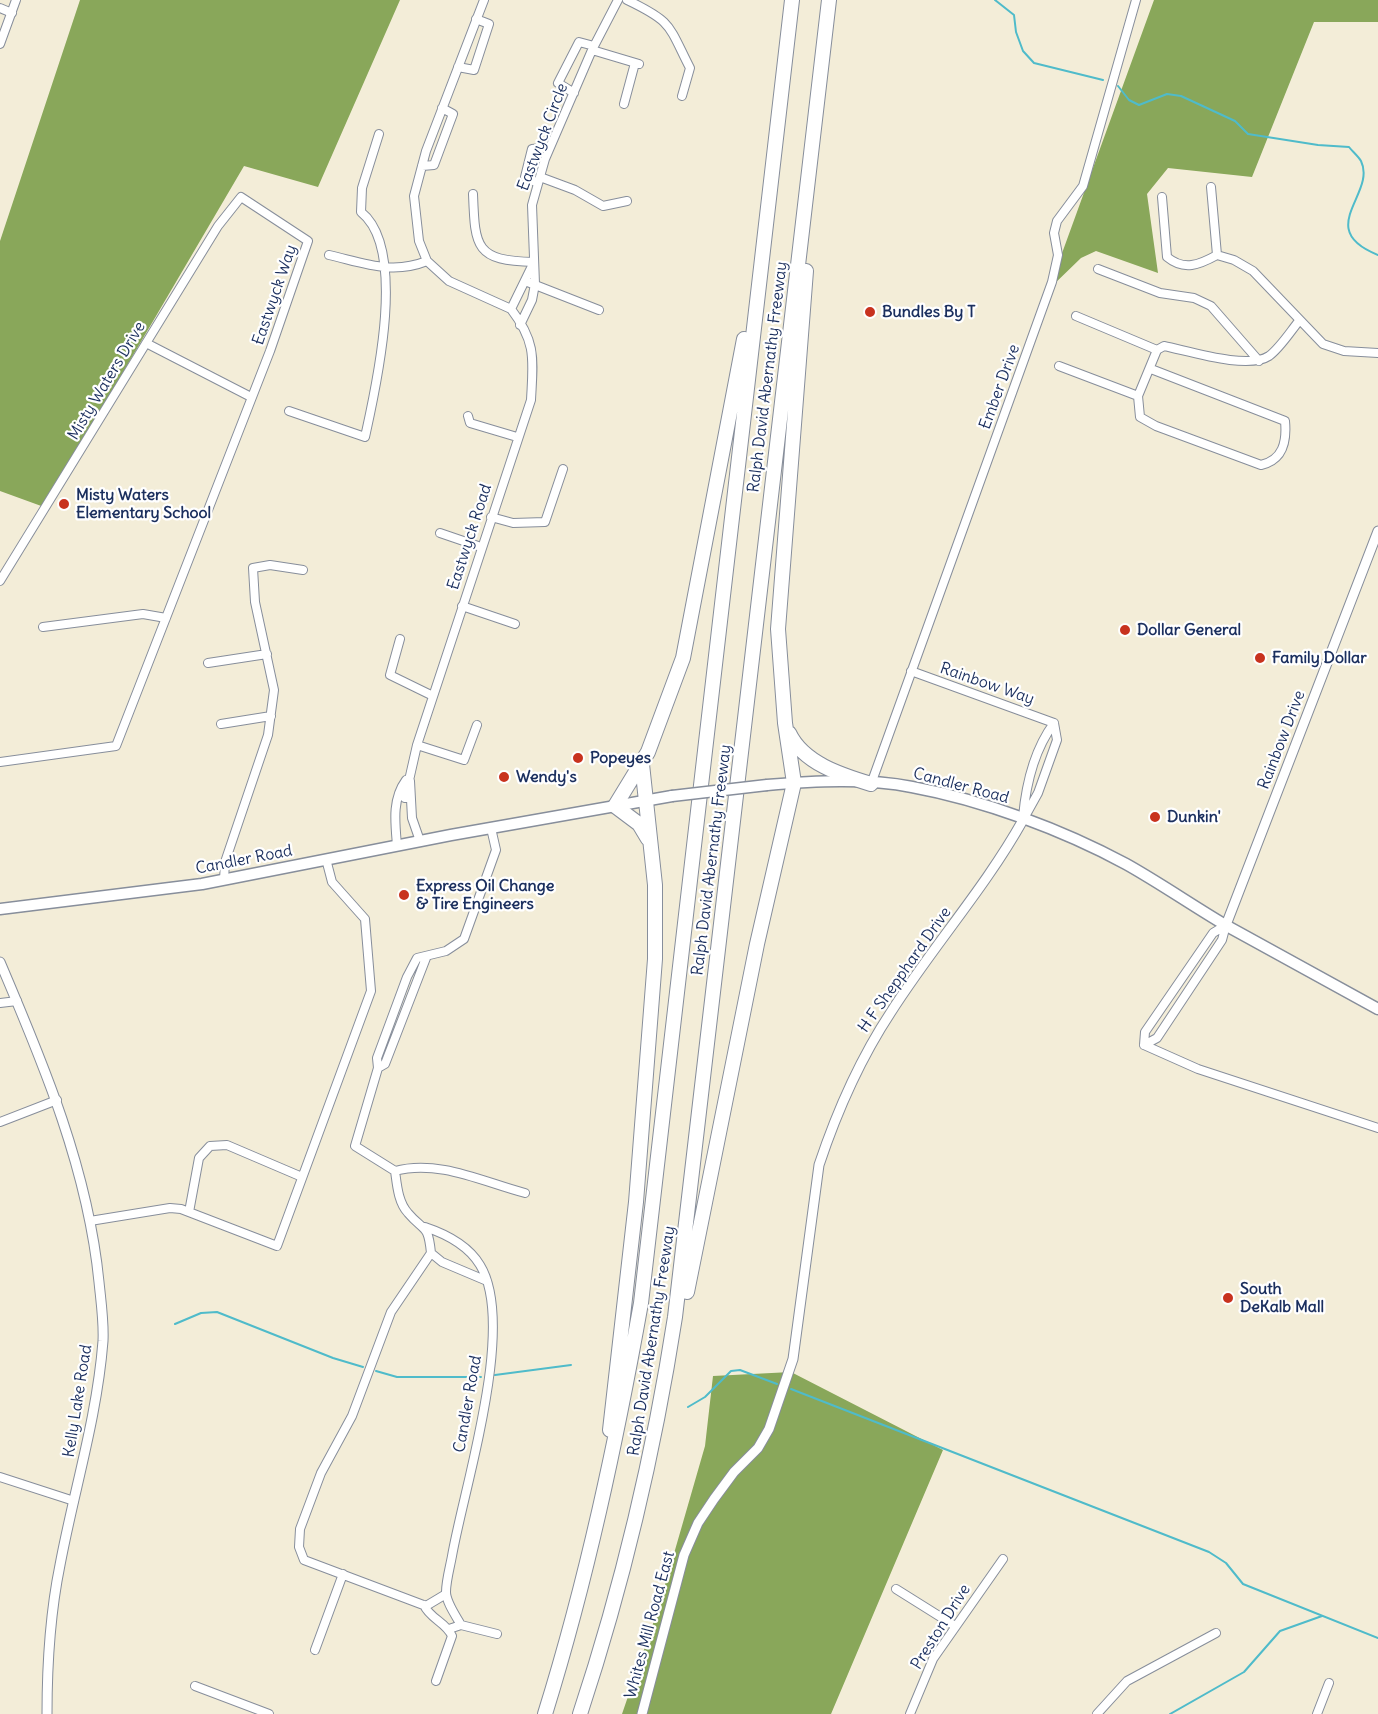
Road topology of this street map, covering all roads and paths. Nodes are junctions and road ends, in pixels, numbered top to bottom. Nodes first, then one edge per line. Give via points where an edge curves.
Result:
1 (16, 0) edge
2 (484, 0) edge
3 (618, 0) edge
4 (627, 0) edge
5 (792, 0) edge
6 (829, 0) edge
7 (1136, 0) edge
8 (0, 8) edge
9 (12, 13) junction
10 (477, 20) junction
11 (0, 44) edge
12 (593, 48) junction
13 (822, 62) junction
14 (458, 67) junction
15 (574, 93) junction
16 (682, 96) dead end
17 (624, 104) dead end
18 (442, 108) junction
19 (379, 134) dead end
20 (550, 147) junction
21 (422, 166) junction
22 (539, 180) junction
23 (1211, 187) dead end
24 (473, 194) dead end
25 (241, 197) joint
26 (1162, 197) dead end
27 (768, 198) junction
28 (627, 201) dead end
29 (329, 255) dead end
30 (1217, 255) junction
31 (427, 261) junction
32 (534, 262) junction
33 (383, 267) junction
34 (1098, 269) dead end
35 (525, 282) junction
36 (535, 284) junction
37 (511, 309) junction
38 (599, 310) dead end
39 (1076, 316) dead end
40 (1299, 321) junction
41 (520, 324) junction
42 (146, 343) junction
43 (1157, 350) junction
44 (1378, 353) edge
45 (1259, 361) junction
46 (1059, 366) dead end
47 (1151, 369) junction
48 (1138, 396) junction
49 (251, 397) junction
50 (289, 411) dead end
51 (468, 416) dead end
52 (517, 437) junction
53 (563, 469) dead end
54 (491, 517) junction
55 (1378, 531) edge
56 (440, 533) dead end
57 (481, 547) junction
58 (303, 570) dead end
59 (0, 581) edge
60 (462, 606) junction
61 (166, 618) junction
62 (515, 624) dead end
63 (43, 627) dead end
64 (400, 639) dead end
65 (267, 654) junction
66 (208, 663) dead end
67 (911, 671) junction
68 (433, 696) junction
69 (271, 716) junction
70 (785, 723) junction
71 (1054, 723) junction
72 (220, 724) dead end
73 (477, 725) dead end
74 (417, 745) junction
75 (0, 762) edge
76 (642, 764) junction
77 (409, 776) junction
78 (794, 783) junction
79 (871, 784) junction
80 (404, 801) junction
81 (646, 801) junction
82 (615, 806) junction
83 (1023, 820) junction
84 (491, 828) junction
85 (420, 841) junction
86 (650, 843) junction
87 (397, 845) junction
88 (326, 859) junction
89 (224, 880) junction
90 (0, 909) edge
91 (1226, 925) junction
92 (0, 962) edge
93 (16, 1001) junction
94 (0, 1003) edge
95 (1378, 1009) edge
96 (1144, 1045) junction
97 (57, 1100) junction
98 (0, 1122) edge
99 (1378, 1128) edge
100 (395, 1171) junction
101 (302, 1177) junction
102 (525, 1193) dead end
103 (189, 1212) junction
104 (90, 1221) junction
105 (425, 1227) junction
106 (431, 1253) junction
107 (487, 1281) junction
108 (793, 1359) joint
109 (658, 1420) junction
110 (0, 1477) edge
111 (74, 1502) junction
112 (1003, 1558) dead end
113 (590, 1560) junction
114 (343, 1574) junction
115 (896, 1588) dead end
116 (446, 1594) junction
117 (424, 1605) junction
118 (461, 1625) junction
119 (955, 1626) junction
120 (448, 1629) junction
121 (1216, 1633) dead end
122 (497, 1634) dead end
123 (315, 1650) dead end
124 (436, 1681) dead end
125 (1329, 1683) dead end
126 (195, 1686) dead end
127 (47, 1714) edge
128 (269, 1714) edge
129 (545, 1714) edge
130 (580, 1714) edge
131 (642, 1714) edge
132 (910, 1714) edge
133 (1097, 1714) edge
134 (1317, 1714) edge

1 - 9 street
2 - 10 street
3 - 12 street, Eastwyck Circle
4 - 16 street via 664,20 674,34 690,68
5 - 27 highway, Ralph David Abernathy Freeway
6 - 13 highway, Ralph David Abernathy Freeway
7 - 67 street, Ember Drive via 1083,186 1057,221 1054,233 1058,255 1052,282
8 - 9 street
9 - 11 street
10 - 14 street
10 - 14 street via 489,24 474,70
12 - 15 street, Eastwyck Circle
12 - 15 street via 579,42 558,83
12 - 17 street via 637,64
13 - 70 highway via 778,629
13 - 109 highway, Ralph David Abernathy Freeway via 682,1263
14 - 18 street
15 - 20 street, Eastwyck Circle
18 - 21 street
18 - 21 street via 453,114 434,165
19 - 33 street via 362,188 361,212 376,233
20 - 22 street, Eastwyck Circle
20 - 22 street via 532,149 525,177
21 - 31 street via 414,196 419,241
22 - 28 street via 575,190 603,207
22 - 32 street, Eastwyck Circle via 532,205
23 - 30 street
24 - 32 street via 474,232 479,246 495,258
25 - 42 street, Misty Waters Drive via 218,226
25 - 49 street, Eastwyck Way via 308,241
26 - 30 street via 1167,257 1177,265 1198,265
27 - 76 highway via 731,418 683,658
27 - 113 highway, Ralph David Abernathy Freeway via 641,1303
29 - 33 street
30 - 40 street via 1253,271
31 - 33 street via 408,269
31 - 37 street via 449,281
32 - 35 street, Eastwyck Circle
32 - 36 street
33 - 50 street via 386,312 365,437
34 - 45 street via 1160,293 1194,298 1211,306
35 - 36 street
35 - 37 street, Eastwyck Circle
36 - 38 street
36 - 41 street
37 - 41 street, Eastwyck Road
39 - 43 street
40 - 44 street via 1323,344 1344,351
40 - 45 street via 1271,355
41 - 52 street, Eastwyck Road via 533,350 531,400
42 - 49 street
42 - 59 street, Misty Waters Drive
43 - 45 street via 1164,346
43 - 47 street
46 - 48 street
47 - 48 street
47 - 48 street via 1285,421 1281,452 1272,463 1261,465 1156,426 1140,417
49 - 61 street, Eastwyck Way
51 - 52 street via 470,423
52 - 54 street, Eastwyck Road
53 - 54 street via 545,522
54 - 57 street, Eastwyck Road
55 - 91 street, Rainbow Drive
56 - 57 street
57 - 60 street, Eastwyck Road
58 - 65 street via 270,565 253,568 255,602
60 - 62 street
60 - 68 street, Eastwyck Road
61 - 63 street via 143,614
61 - 75 street, Eastwyck Way via 116,746
64 - 68 street via 390,675
65 - 66 street
65 - 69 street via 274,690
67 - 71 street, Rainbow Way
67 - 79 street, Ember Drive
68 - 74 street, Eastwyck Road
69 - 72 street
69 - 89 street via 225,862
70 - 78 highway
70 - 79 highway via 801,752 844,775
71 - 83 street via 1044,737 1026,788
71 - 83 street via 1057,740 1038,793
73 - 74 street via 464,760
74 - 77 street, Eastwyck Road
76 - 81 highway
76 - 82 highway
77 - 80 street, Eastwyck Road
77 - 80 street, Eastwyck Road via 399,790
78 - 79 main road, Candler Road
78 - 81 main road, Candler Road, bridge
78 - 109 highway
79 - 83 main road, Candler Road via 930,791
80 - 85 street, Eastwyck Road
80 - 87 street, Eastwyck Road
81 - 82 main road, Candler Road
81 - 86 highway
82 - 84 main road, Candler Road
82 - 86 highway via 639,824
83 - 91 main road, Candler Road via 1127,865
83 - 108 street, H F Shepphard Drive via 998,865 865,1053 828,1137 819,1165
84 - 85 main road, Candler Road
84 - 100 street via 496,850 464,939 456,947 417,958 377,1058 378,1068 355,1146
85 - 87 main road, Candler Road
86 - 113 highway via 656,921 648,1061 609,1438
87 - 88 main road, Candler Road
88 - 89 main road, Candler Road
88 - 101 street via 332,882 365,918 371,991
89 - 90 main road, Candler Road
91 - 95 main road, Candler Road
91 - 96 street via 1222,940 1157,1038
91 - 96 street via 1213,933 1145,1032
92 - 93 street, Kelly Lake Road
93 - 94 street
93 - 97 street, Kelly Lake Road
96 - 99 street via 1198,1069
97 - 98 street
97 - 104 street, Kelly Lake Road
100 - 102 street via 431,1167
100 - 105 street via 399,1195 408,1213
101 - 103 street via 277,1246
101 - 103 street via 227,1145 210,1146 199,1158
103 - 104 street via 170,1208
104 - 111 street, Kelly Lake Road via 103,1340 95,1408
105 - 106 street
105 - 107 street via 457,1240 480,1264
106 - 107 street via 442,1262
106 - 114 street via 391,1312 352,1416 321,1473 300,1528 299,1547 304,1560
107 - 116 street, Candler Road via 493,1341 477,1446 458,1519
108 - 131 street, Whites Mill Road East via 769,1429 758,1448 714,1499 684,1555
109 - 130 highway, Ralph David Abernathy Freeway via 629,1550
110 - 111 street
111 - 127 street, Kelly Lake Road via 49,1636
112 - 119 street, Preston Drive
113 - 129 highway, Ralph David Abernathy Freeway
114 - 117 street
114 - 123 street
115 - 119 street
116 - 117 street
116 - 118 street
117 - 120 street via 429,1615
118 - 120 street
118 - 122 street
119 - 132 street, Preston Drive via 933,1659
120 - 124 street via 452,1639
121 - 133 street via 1127,1681
125 - 134 street
126 - 128 street

